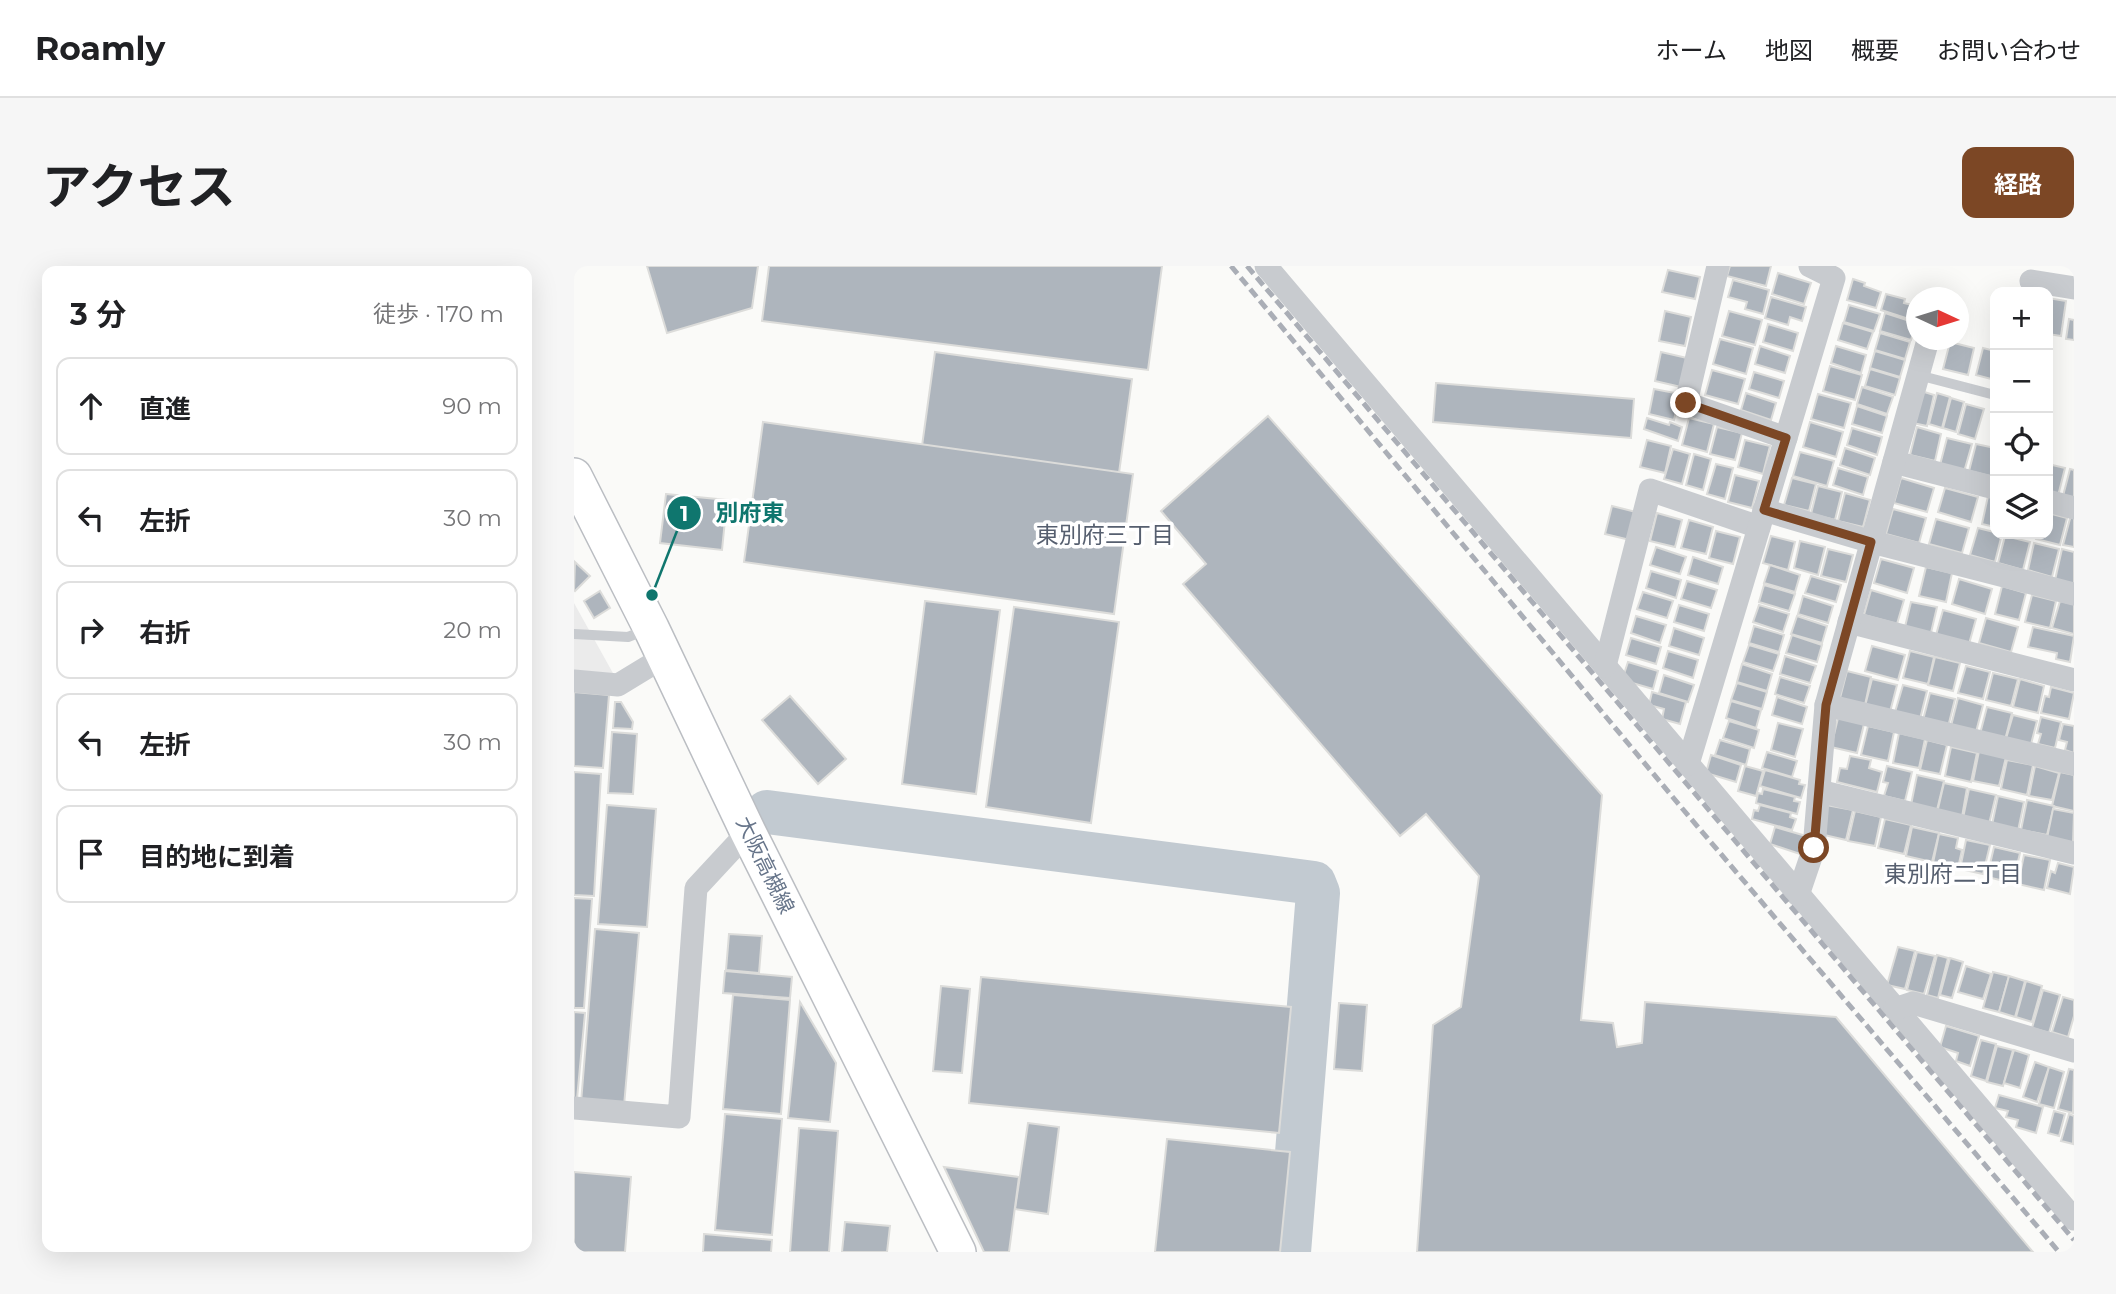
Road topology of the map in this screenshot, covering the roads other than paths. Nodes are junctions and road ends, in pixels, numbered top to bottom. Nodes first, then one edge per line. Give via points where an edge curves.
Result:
1 (1266, 266) edge
2 (1718, 266) edge
3 (1810, 266) edge
4 (2049, 266) edge
5 (2024, 287) edge
6 (2053, 288) edge
7 (2074, 288) edge
8 (1925, 350) edge
9 (1918, 375) junction
10 (1990, 393) edge
11 (1786, 438) junction
12 (1894, 462) junction
13 (574, 476) edge
14 (1990, 487) edge
15 (2053, 502) edge
16 (2074, 508) edge
17 (1762, 519) junction
18 (1871, 542) junction
19 (2074, 594) edge
20 (1849, 622) junction
21 (576, 634) edge
22 (648, 641) junction
23 (1605, 666) junction
24 (2074, 680) edge
25 (574, 681) edge
26 (1826, 705) junction
27 (1688, 764) junction
28 (2074, 764) edge
29 (1819, 791) junction
30 (748, 832) junction
31 (2074, 853) edge
32 (1798, 895) junction
33 (1895, 1009) junction
34 (2074, 1051) edge
35 (574, 1108) edge
36 (2074, 1219) edge
37 (958, 1252) edge

1 - 23 street
2 - 11 street via 1686,403
3 - 11 street via 1834,278
4 - 5 street
6 - 7 street
8 - 9 street
9 - 10 lane
9 - 12 street
11 - 17 street
12 - 14 street
12 - 18 street
13 - 22 main road, 大阪高槻線
15 - 16 street
17 - 18 street
17 - 23 street via 1650,490
17 - 27 street
18 - 19 street
18 - 20 street
20 - 24 street
20 - 26 street
21 - 22 lane
22 - 25 street via 618,685
22 - 30 main road, 大阪高槻線
23 - 27 street
26 - 28 street
26 - 29 street
27 - 32 street
29 - 31 street
29 - 32 street via 1814,848
30 - 35 street via 696,888 679,1117
30 - 37 main road, 大阪高槻線
32 - 33 street
33 - 34 street via 1913,1003
33 - 36 street

